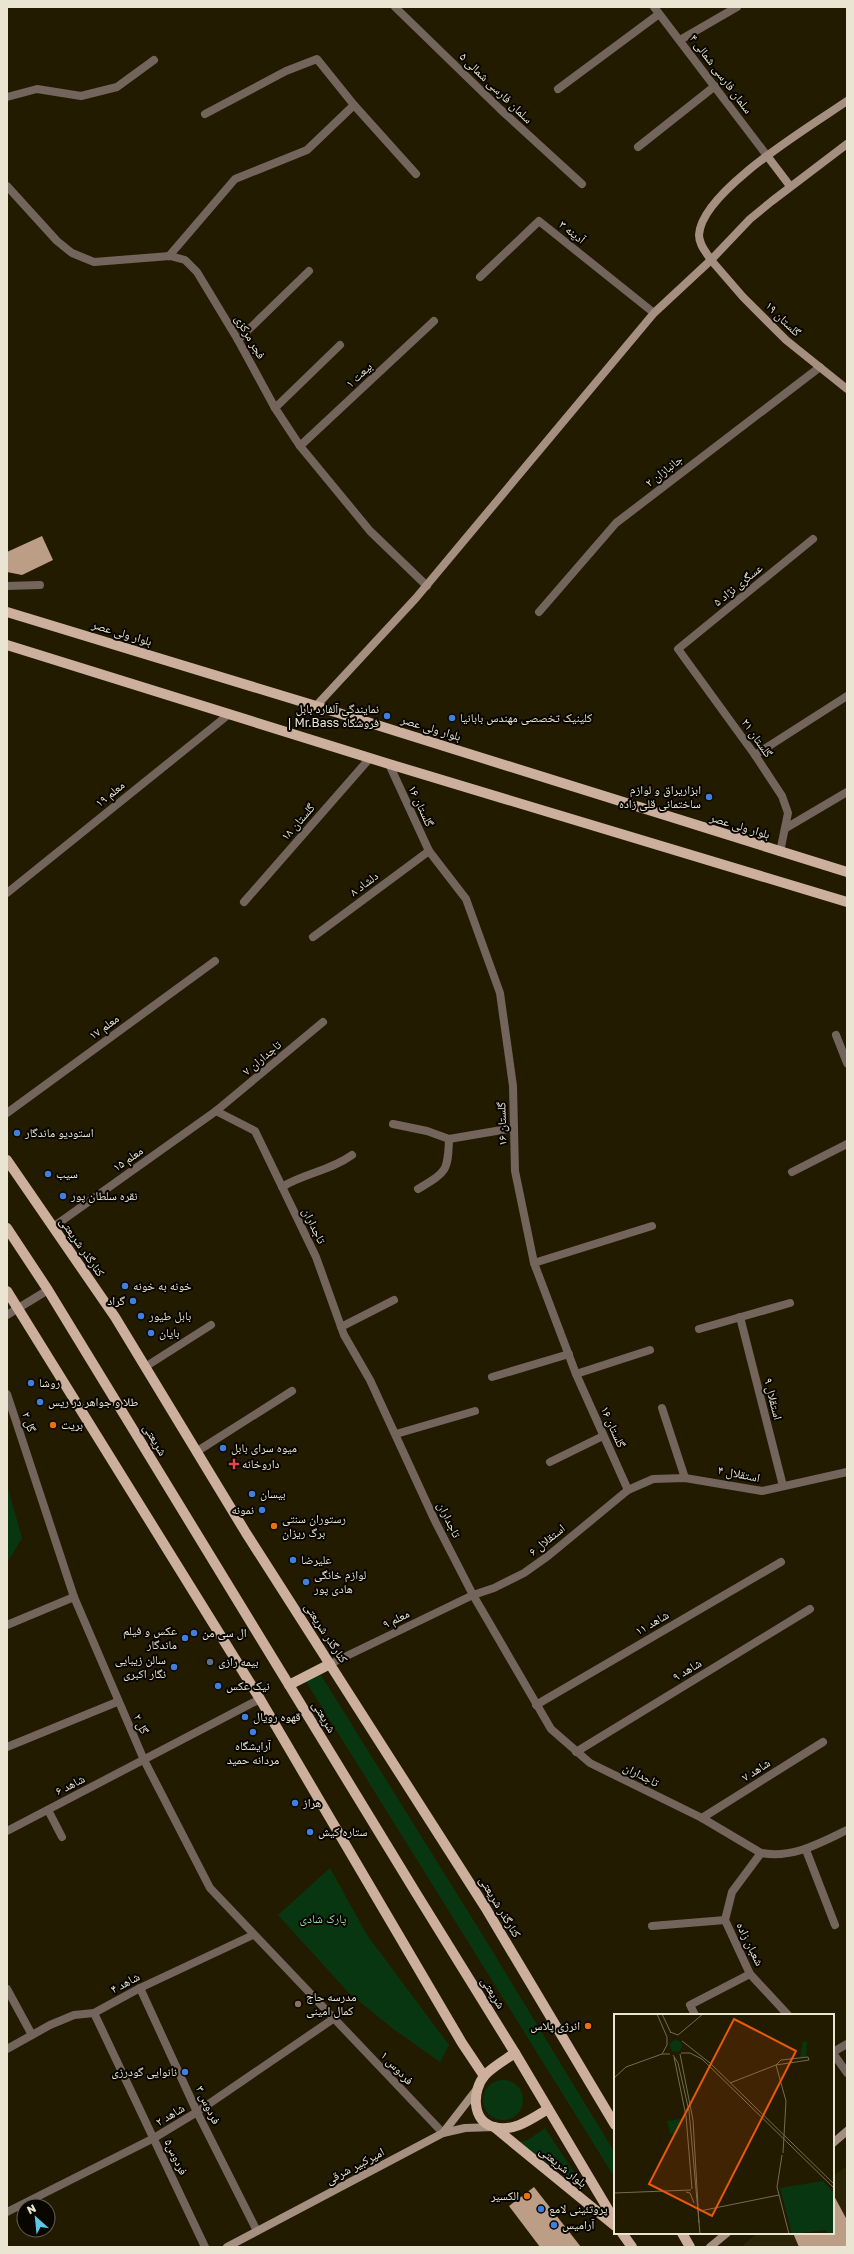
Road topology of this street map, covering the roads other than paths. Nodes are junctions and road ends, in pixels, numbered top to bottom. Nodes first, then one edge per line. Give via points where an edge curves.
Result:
1 (395, 7) edge
2 (737, 7) edge
3 (657, 10) edge
4 (680, 40) junction
5 (154, 60) dead end
6 (715, 86) junction
7 (558, 89) dead end
8 (7, 97) edge
9 (847, 101) edge
10 (354, 105) junction
11 (205, 114) dead end
12 (847, 144) edge
13 (638, 147) dead end
14 (768, 157) junction
15 (416, 174) dead end
16 (582, 184) dead end
17 (7, 186) edge
18 (790, 186) junction
19 (169, 256) junction
20 (710, 260) junction
21 (309, 271) dead end
22 (480, 277) dead end
23 (654, 313) junction
24 (434, 321) dead end
25 (238, 340) junction
26 (340, 345) dead end
27 (820, 367) junction
28 (847, 389) edge
29 (275, 408) junction
30 (300, 446) junction
31 (813, 539) dead end
32 (40, 585) dead end
33 (7, 586) edge
34 (426, 586) junction
35 (7, 612) edge
36 (538, 612) dead end
37 (7, 645) edge
38 (678, 648) joint
39 (847, 696) edge
40 (316, 706) junction
41 (228, 714) junction
42 (755, 755) junction
43 (370, 758) junction
44 (389, 764) junction
45 (847, 792) edge
46 (786, 828) junction
47 (429, 851) junction
48 (780, 852) junction
49 (847, 872) edge
50 (7, 893) edge
51 (244, 902) dead end
52 (847, 902) edge
53 (313, 937) dead end
54 (215, 961) dead end
55 (323, 1022) dead end
56 (836, 1035) dead end
57 (847, 1063) edge
58 (216, 1111) junction
59 (7, 1113) edge
60 (393, 1124) dead end
61 (514, 1128) junction
62 (449, 1139) junction
63 (847, 1144) edge
64 (352, 1156) dead end
65 (7, 1160) edge
66 (792, 1172) dead end
67 (282, 1186) junction
68 (418, 1189) dead end
69 (652, 1226) dead end
70 (52, 1227) junction
71 (7, 1228) edge
72 (534, 1263) junction
73 (48, 1290) junction
74 (7, 1291) edge
75 (394, 1300) dead end
76 (790, 1303) dead end
77 (19, 1307) junction
78 (7, 1315) edge
79 (740, 1317) junction
80 (210, 1325) dead end
81 (341, 1327) junction
82 (699, 1329) dead end
83 (650, 1350) dead end
84 (569, 1354) junction
85 (145, 1366) junction
86 (576, 1374) junction
87 (492, 1377) dead end
88 (292, 1391) dead end
89 (7, 1394) edge
90 (662, 1408) dead end
91 (475, 1410) dead end
92 (396, 1434) junction
93 (604, 1436) junction
94 (196, 1452) junction
95 (550, 1462) dead end
96 (847, 1472) edge
97 (685, 1478) junction
98 (783, 1486) junction
99 (628, 1490) junction
100 (781, 1562) dead end
101 (472, 1595) junction
102 (74, 1597) junction
103 (810, 1609) dead end
104 (7, 1625) edge
105 (330, 1664) junction
106 (289, 1685) junction
107 (260, 1699) junction
108 (117, 1702) junction
109 (536, 1705) junction
110 (823, 1742) dead end
111 (7, 1747) edge
112 (576, 1752) junction
113 (144, 1760) junction
114 (48, 1810) junction
115 (702, 1818) junction
116 (847, 1830) edge
117 (7, 1831) edge
118 (62, 1838) dead end
119 (806, 1850) junction
120 (761, 1853) junction
121 (725, 1920) junction
122 (835, 1925) dead end
123 (652, 1926) dead end
124 (253, 1934) junction
125 (750, 1974) junction
126 (140, 1988) junction
127 (7, 1989) edge
128 (94, 2013) junction
129 (694, 2014) edge
130 (787, 2014) edge
131 (333, 2019) junction
132 (32, 2035) junction
133 (847, 2044) edge
134 (7, 2049) edge
135 (834, 2051) edge
136 (515, 2054) junction
137 (834, 2054) edge
138 (847, 2073) edge
139 (484, 2076) junction
140 (478, 2088) junction
141 (548, 2109) junction
142 (197, 2112) junction
143 (614, 2123) edge
144 (494, 2127) junction
145 (847, 2131) edge
146 (443, 2133) junction
147 (154, 2138) junction
148 (834, 2142) edge
149 (7, 2212) edge
150 (614, 2219) edge
151 (614, 2225) edge
152 (257, 2231) junction
153 (623, 2234) edge
154 (683, 2234) edge
155 (726, 2234) edge
156 (205, 2247) edge
157 (227, 2247) edge
158 (632, 2247) edge
159 (690, 2247) edge
160 (710, 2247) edge

1 - 16 street, سلمان فارسی شمالی ۵
2 - 4 street
3 - 4 street, سلمان فارسی شمالی ۴
3 - 7 street
4 - 6 street, سلمان فارسی شمالی ۴
5 - 8 street via 117,88 81,96 37,89
6 - 13 street
6 - 14 street, سلمان فارسی شمالی ۴
9 - 14 main road, گلستان ۱۹
10 - 11 street via 317,59 286,70
10 - 15 street
10 - 19 street via 307,150 235,179
12 - 18 main road
14 - 18 main road
14 - 20 main road, گلستان ۱۹ via 735,181 715,200 703,219 699,236
17 - 19 street, فجر مرکزی via 57,241 72,253 94,262
18 - 20 main road via 750,219
19 - 25 street, فجر مرکزی via 185,260 197,272
20 - 23 main road
20 - 27 main road, گلستان ۱۹ via 786,340
21 - 25 street
22 - 23 street, آدینه ۳ via 539,221
23 - 34 main road
24 - 30 street, بیعت ۱
25 - 29 street, فجر مرکزی
26 - 29 street
27 - 28 main road, گلستان ۱۹
27 - 36 street, جانبازان ۲ via 616,523
29 - 30 street, فجر مرکزی
30 - 34 street, فجر مرکزی via 370,531
31 - 38 street, عسگری نژاد ۵
32 - 33 street
34 - 40 main road
35 - 40 main road, بلوار ولی عصر
37 - 41 main road
38 - 42 street, گلستان ۲۱
39 - 42 street
40 - 48 main road, بلوار ولی عصر
41 - 43 main road
41 - 50 street, معلم ۱۹
42 - 46 street, گلستان ۲۱ via 782,796 788,813
43 - 44 main road
43 - 51 street, گلستان ۱۸
44 - 47 street, گلستان ۱۶
44 - 52 main road
45 - 46 street
46 - 48 street, گلستان ۲۱
47 - 53 street, دلشاد ۸
47 - 61 street, گلستان ۱۶ via 466,899 500,993 513,1086
48 - 49 main road, بلوار ولی عصر
54 - 59 street, معلم ۱۷
55 - 58 street, تاجداران ۷
56 - 57 street
58 - 67 street, تاجداران via 255,1131
58 - 70 street, معلم ۱۵
60 - 62 street via 427,1131
61 - 62 street
61 - 72 street, گلستان ۱۶ via 515,1171
62 - 68 street via 448,1163 442,1174
63 - 66 street
64 - 67 street via 339,1165 298,1177
65 - 70 main road, کنارگذر شریعتی
67 - 81 street, تاجداران via 316,1257
69 - 72 street
70 - 85 main road, کنارگذر شریعتی via 115,1317
71 - 73 main road, شریعتی
72 - 84 street, گلستان ۱۶
73 - 77 street
73 - 106 main road, شریعتی
74 - 77 main road
75 - 81 street
76 - 79 street
77 - 78 street
77 - 107 main road
79 - 82 street
79 - 98 street, استقلال ۹
80 - 85 street
81 - 92 street, تاجداران
83 - 86 street
84 - 86 street, گلستان ۱۶
84 - 87 street
85 - 94 main road, کنارگذر شریعتی
86 - 93 street, گلستان ۱۶
88 - 94 street
89 - 102 street, گل ۲
90 - 97 street
91 - 92 street
92 - 101 street, تاجداران
93 - 95 street
93 - 99 street, گلستان ۱۶
94 - 105 main road, کنارگذر شریعتی
96 - 98 street, استقلال ۴
97 - 98 street, استقلال ۴ via 762,1491
97 - 99 street, استقلال ۴ via 652,1480
99 - 101 street, استقلال ۶ via 524,1573 494,1588
100 - 109 street, شاهد ۱۱
101 - 105 street, معلم ۹
101 - 109 street, تاجداران
102 - 104 street
102 - 108 street, گل ۲
103 - 112 street, شاهد ۹
105 - 106 main road
105 - 143 main road, کنارگذر شریعتی via 485,1907
106 - 136 main road, شریعتی
107 - 113 street, شاهد ۶
107 - 139 main road
108 - 111 street
108 - 113 street, گل ۲
109 - 112 street, تاجداران via 551,1729
110 - 115 street, شاهد ۷
112 - 115 street, تاجداران via 590,1763
113 - 114 street, شاهد ۶
113 - 124 street, گل ۲ via 210,1888
114 - 117 street, شاهد ۶
114 - 118 street
115 - 120 street, تاجداران
116 - 119 street
119 - 120 street via 773,1856
119 - 122 street
120 - 121 street, شعبان زاده via 732,1892
121 - 123 street
121 - 125 street, شعبان زاده
124 - 126 street, شاهد ۴
124 - 131 street, گل ۲
125 - 129 street via 690,2005
125 - 130 street, شعبان زاده
126 - 128 street, شاهد ۴
126 - 142 street, فردوس ۳
127 - 132 street
128 - 132 street, شاهد ۴ via 74,2015
128 - 147 street, فردوس۵
131 - 142 street, شاهد ۲
131 - 146 street, فردوس ۱
132 - 134 street, شاهد ۴
133 - 135 street
136 - 139 main road
136 - 141 main road, شریعتی
137 - 138 street
139 - 140 main road
140 - 144 main road via 476,2108 482,2119
140 - 146 main road, امیرکبیر شرقی
141 - 144 main road via 522,2124
141 - 150 main road, شریعتی
142 - 147 street, شاهد ۲
142 - 152 street, فردوس ۳
144 - 146 main road via 465,2128
144 - 151 main road, بلوار شریعتی
145 - 148 main road
146 - 152 main road, امیرکبیر شرقی
147 - 149 street, شاهد ۲
147 - 156 street, فردوس۵
152 - 157 main road, امیرکبیر شرقی
153 - 158 main road
154 - 159 main road
155 - 160 main road

